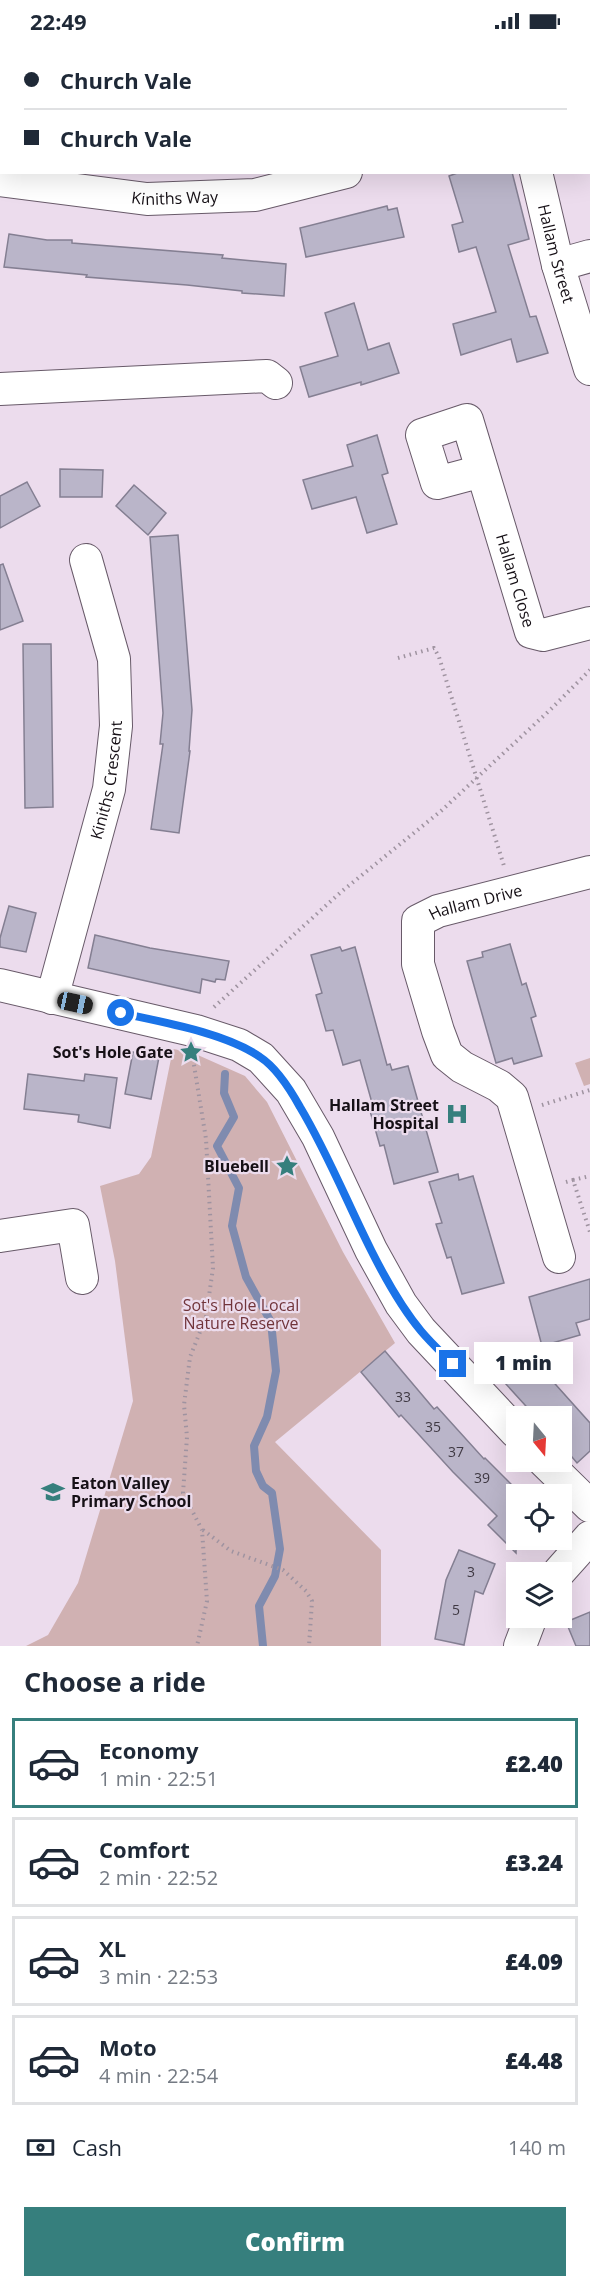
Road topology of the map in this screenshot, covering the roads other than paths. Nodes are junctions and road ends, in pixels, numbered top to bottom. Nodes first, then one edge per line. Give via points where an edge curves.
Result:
1 (338, 174) edge
2 (536, 174) edge
3 (0, 180) edge
4 (590, 256) edge
5 (558, 265) junction
6 (590, 369) edge
7 (276, 383) dead end
8 (0, 389) edge
9 (482, 471) dead end
10 (86, 560) dead end
11 (590, 623) edge
12 (590, 872) edge
13 (0, 985) edge
14 (52, 998) junction
15 (0, 1236) edge
16 (559, 1257) dead end
17 (82, 1278) dead end
18 (506, 1421) edge
19 (555, 1472) edge
20 (590, 1506) edge
21 (590, 1537) edge
22 (568, 1562) edge
23 (527, 1628) edge
24 (520, 1646) edge

1 - 3 street, Kiniths Way via 255,195 147,198
2 - 5 street, Hallam Street
4 - 5 street
5 - 6 street, Hallam Street
7 - 8 street via 267,376
9 - 11 street, Hallam Close via 531,632 543,635
10 - 14 street, Kiniths Crescent via 114,659 116,726 109,789
12 - 16 street, Hallam Drive via 438,911 418,921 418,964 447,1055 512,1097
13 - 14 street
14 - 18 street via 204,1020 261,1058 291,1091 318,1137 401,1304 421,1331
15 - 17 street via 73,1225
19 - 20 street
21 - 22 street
23 - 24 street

